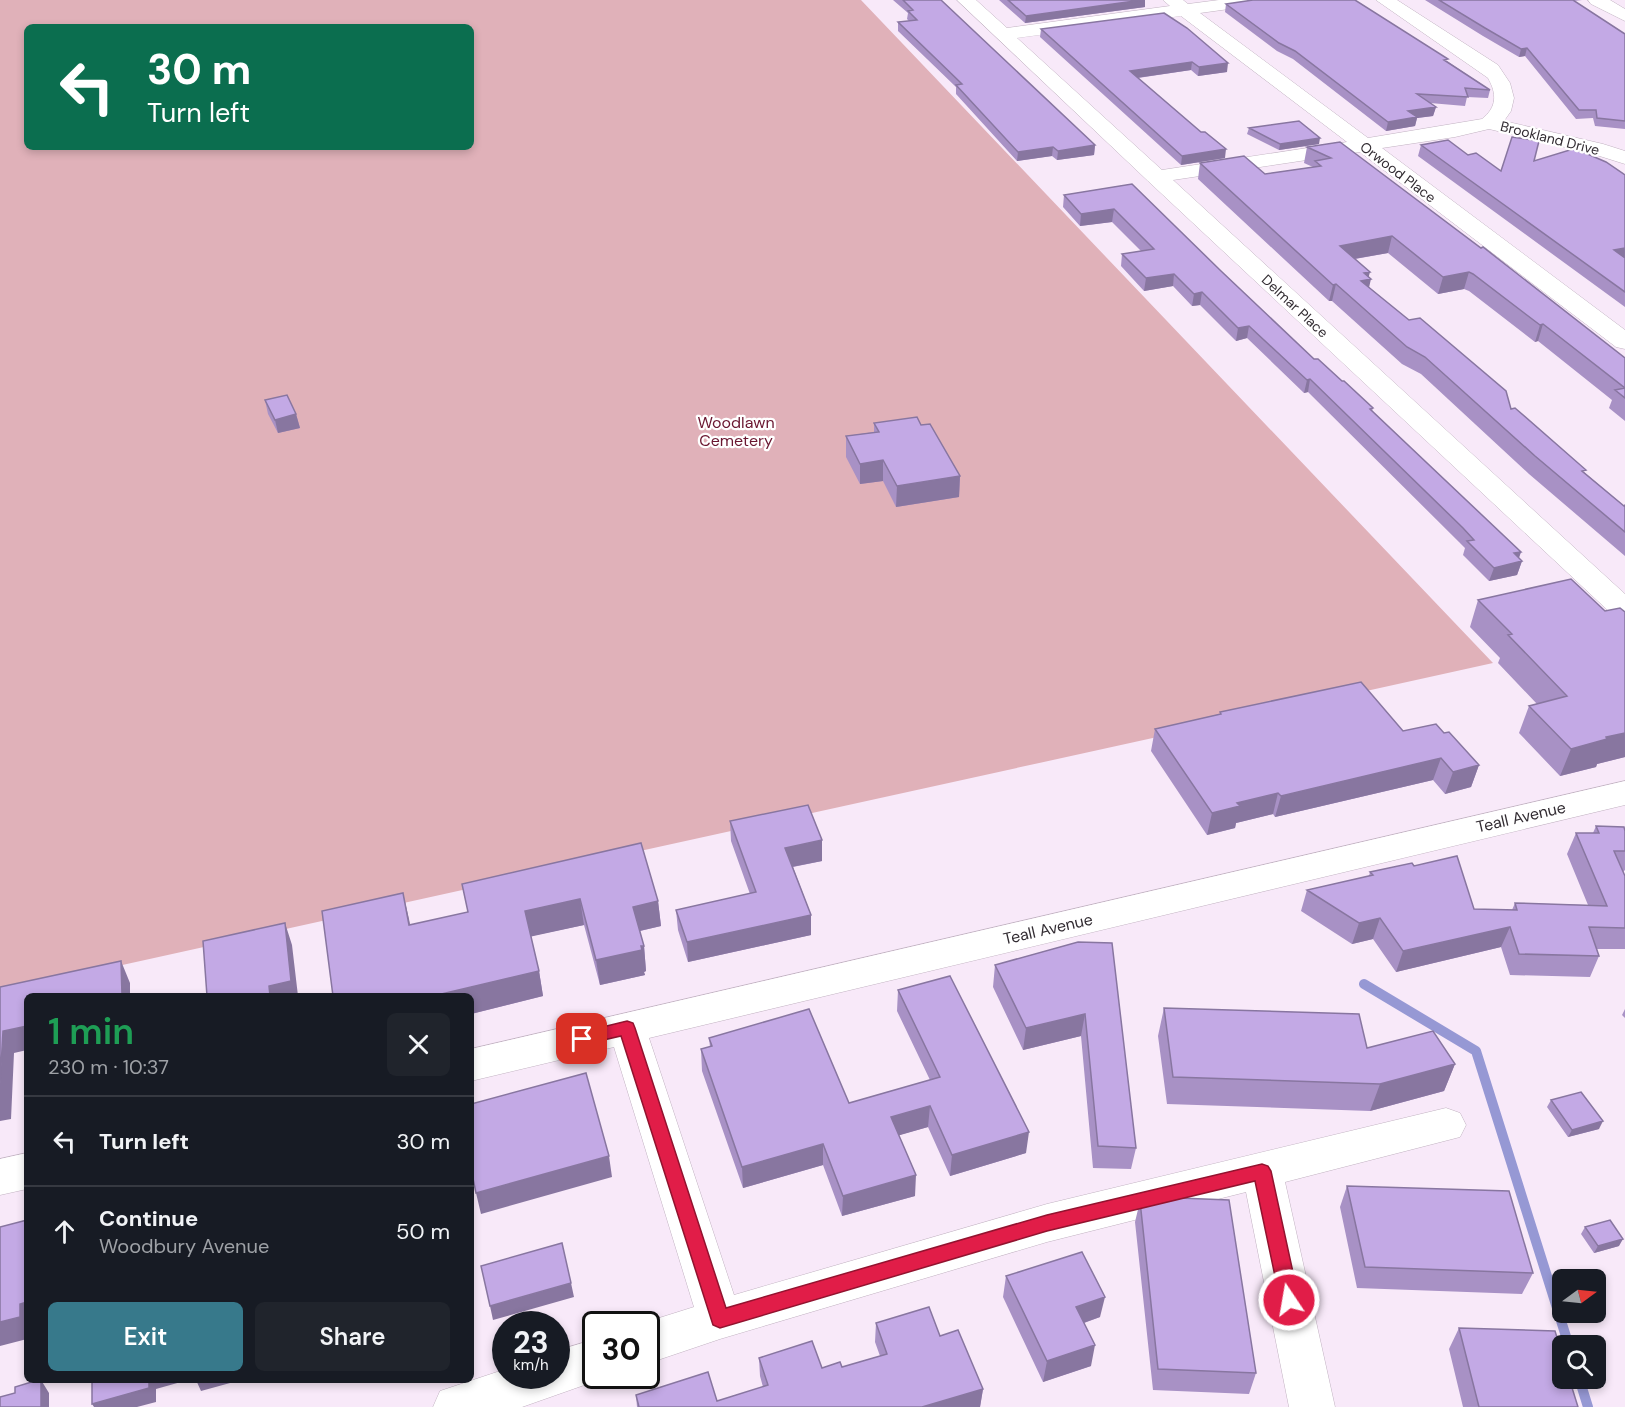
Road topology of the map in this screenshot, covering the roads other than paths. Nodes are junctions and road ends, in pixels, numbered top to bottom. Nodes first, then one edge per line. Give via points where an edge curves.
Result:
1 (966, 0) edge
2 (1258, 0) edge
3 (1385, 0) edge
4 (1597, 0) edge
5 (1179, 5) edge
6 (1625, 16) edge
7 (1003, 34) junction
8 (1489, 123) junction
9 (1362, 145) junction
10 (1625, 158) edge
11 (1155, 177) junction
12 (1625, 342) edge
13 (1625, 610) edge
14 (1625, 793) edge
15 (627, 1028) junction
16 (474, 1064) edge
17 (1446, 1125) dead end
18 (1262, 1171) junction
19 (24, 1172) edge
20 (0, 1177) edge
21 (720, 1319) junction
22 (660, 1338) edge
23 (511, 1389) edge
24 (456, 1407) edge
25 (1312, 1407) edge

1 - 7 street, Delmar Place
2 - 5 street
3 - 8 street via 1491,69 1502,81 1503,109
4 - 6 street
5 - 7 street
5 - 9 street, Orwood Place
7 - 11 street, Delmar Place
8 - 9 street, Brookland Drive
8 - 10 street, Brookland Drive
9 - 11 street, Brookland Drive
9 - 12 street, Orwood Place
11 - 13 street, Delmar Place
14 - 15 street, Teall Avenue
15 - 16 street, Teall Avenue
15 - 21 street
17 - 18 street
18 - 21 street via 1047,1223
18 - 25 street
19 - 20 street
21 - 22 street
23 - 24 street

